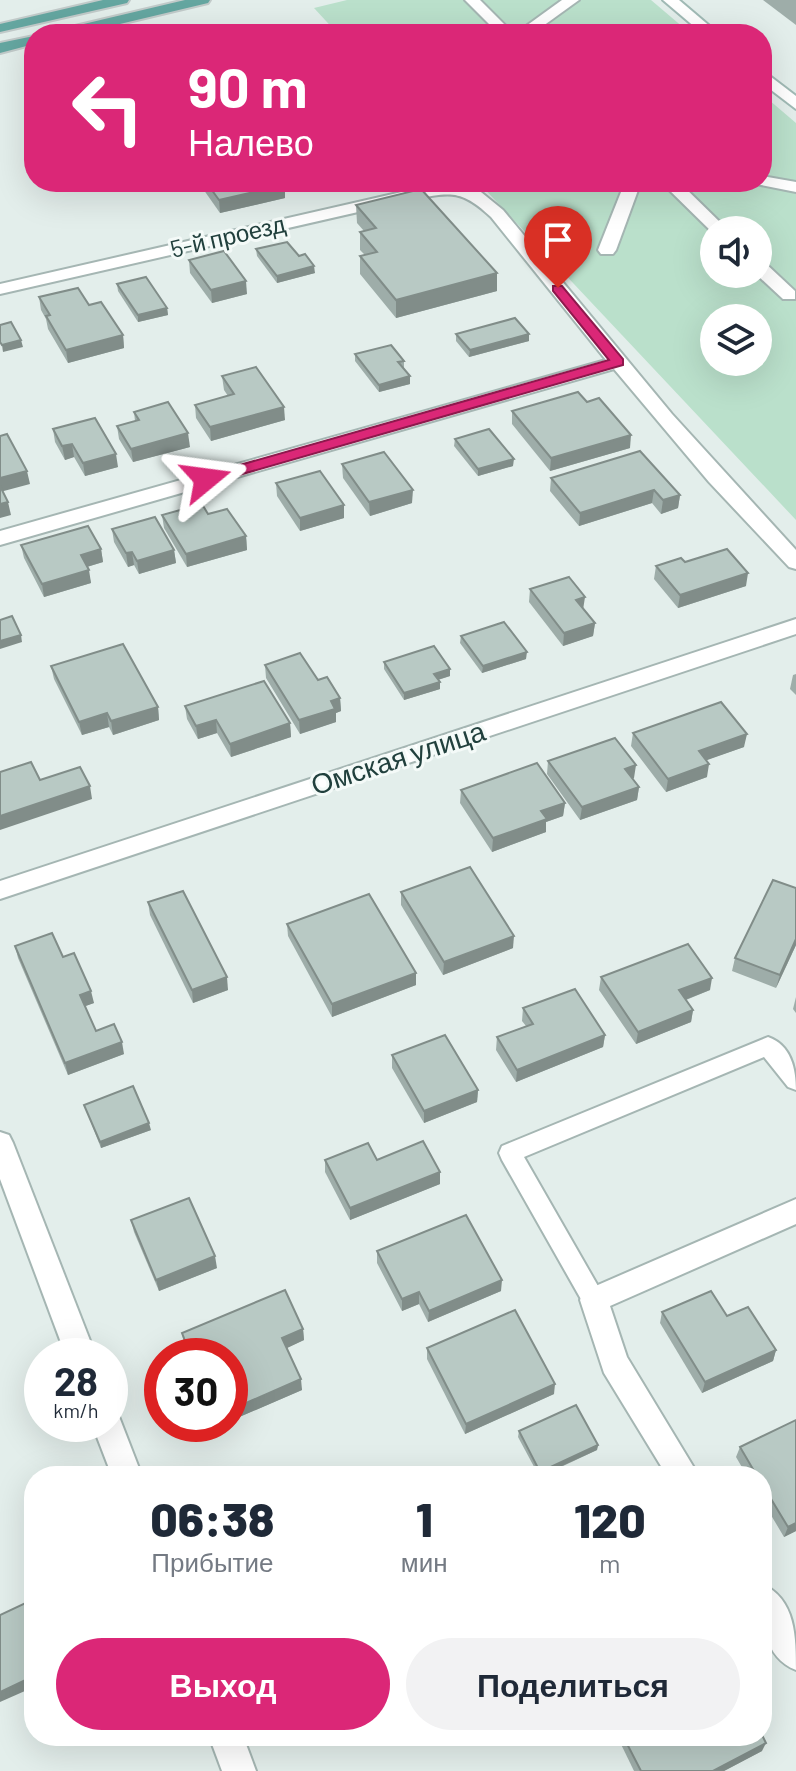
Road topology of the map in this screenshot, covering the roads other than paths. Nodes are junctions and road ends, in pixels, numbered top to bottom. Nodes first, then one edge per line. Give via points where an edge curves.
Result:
1 (122, 0) edge
2 (203, 0) edge
3 (472, 0) edge
4 (572, 0) edge
5 (670, 0) edge
6 (101, 24) edge
7 (497, 24) edge
8 (537, 24) edge
9 (700, 24) edge
10 (0, 28) edge
11 (24, 42) edge
12 (0, 48) edge
13 (772, 84) edge
14 (796, 104) edge
15 (772, 183) edge
16 (796, 187) edge
17 (431, 192) edge
18 (470, 192) edge
19 (629, 192) edge
20 (680, 192) edge
21 (705, 216) edge
22 (607, 250) dead end
23 (772, 279) edge
24 (0, 289) edge
25 (789, 295) dead end
26 (618, 362) junction
27 (0, 538) edge
28 (796, 562) edge
29 (796, 626) edge
30 (0, 890) edge
31 (796, 1081) edge
32 (0, 1143) edge
33 (796, 1211) edge
34 (594, 1300) junction
35 (74, 1338) edge
36 (114, 1442) edge
37 (123, 1466) edge
38 (678, 1466) edge
39 (772, 1616) edge
40 (796, 1654) edge
41 (230, 1746) edge
42 (239, 1771) edge

1 - 10 main road
2 - 6 main road
3 - 7 street
4 - 8 street
5 - 9 street
11 - 12 main road
13 - 14 street
15 - 16 street
17 - 24 street, 5-й проезд
18 - 26 street, 5-й проезд via 497,215
19 - 22 street
20 - 21 street
23 - 25 street
26 - 27 street
26 - 28 street
29 - 30 street, Омская улица
31 - 34 lane via 768,1046 510,1153
32 - 35 street
33 - 34 street
34 - 38 street via 614,1363
36 - 37 street
39 - 40 street
41 - 42 street

